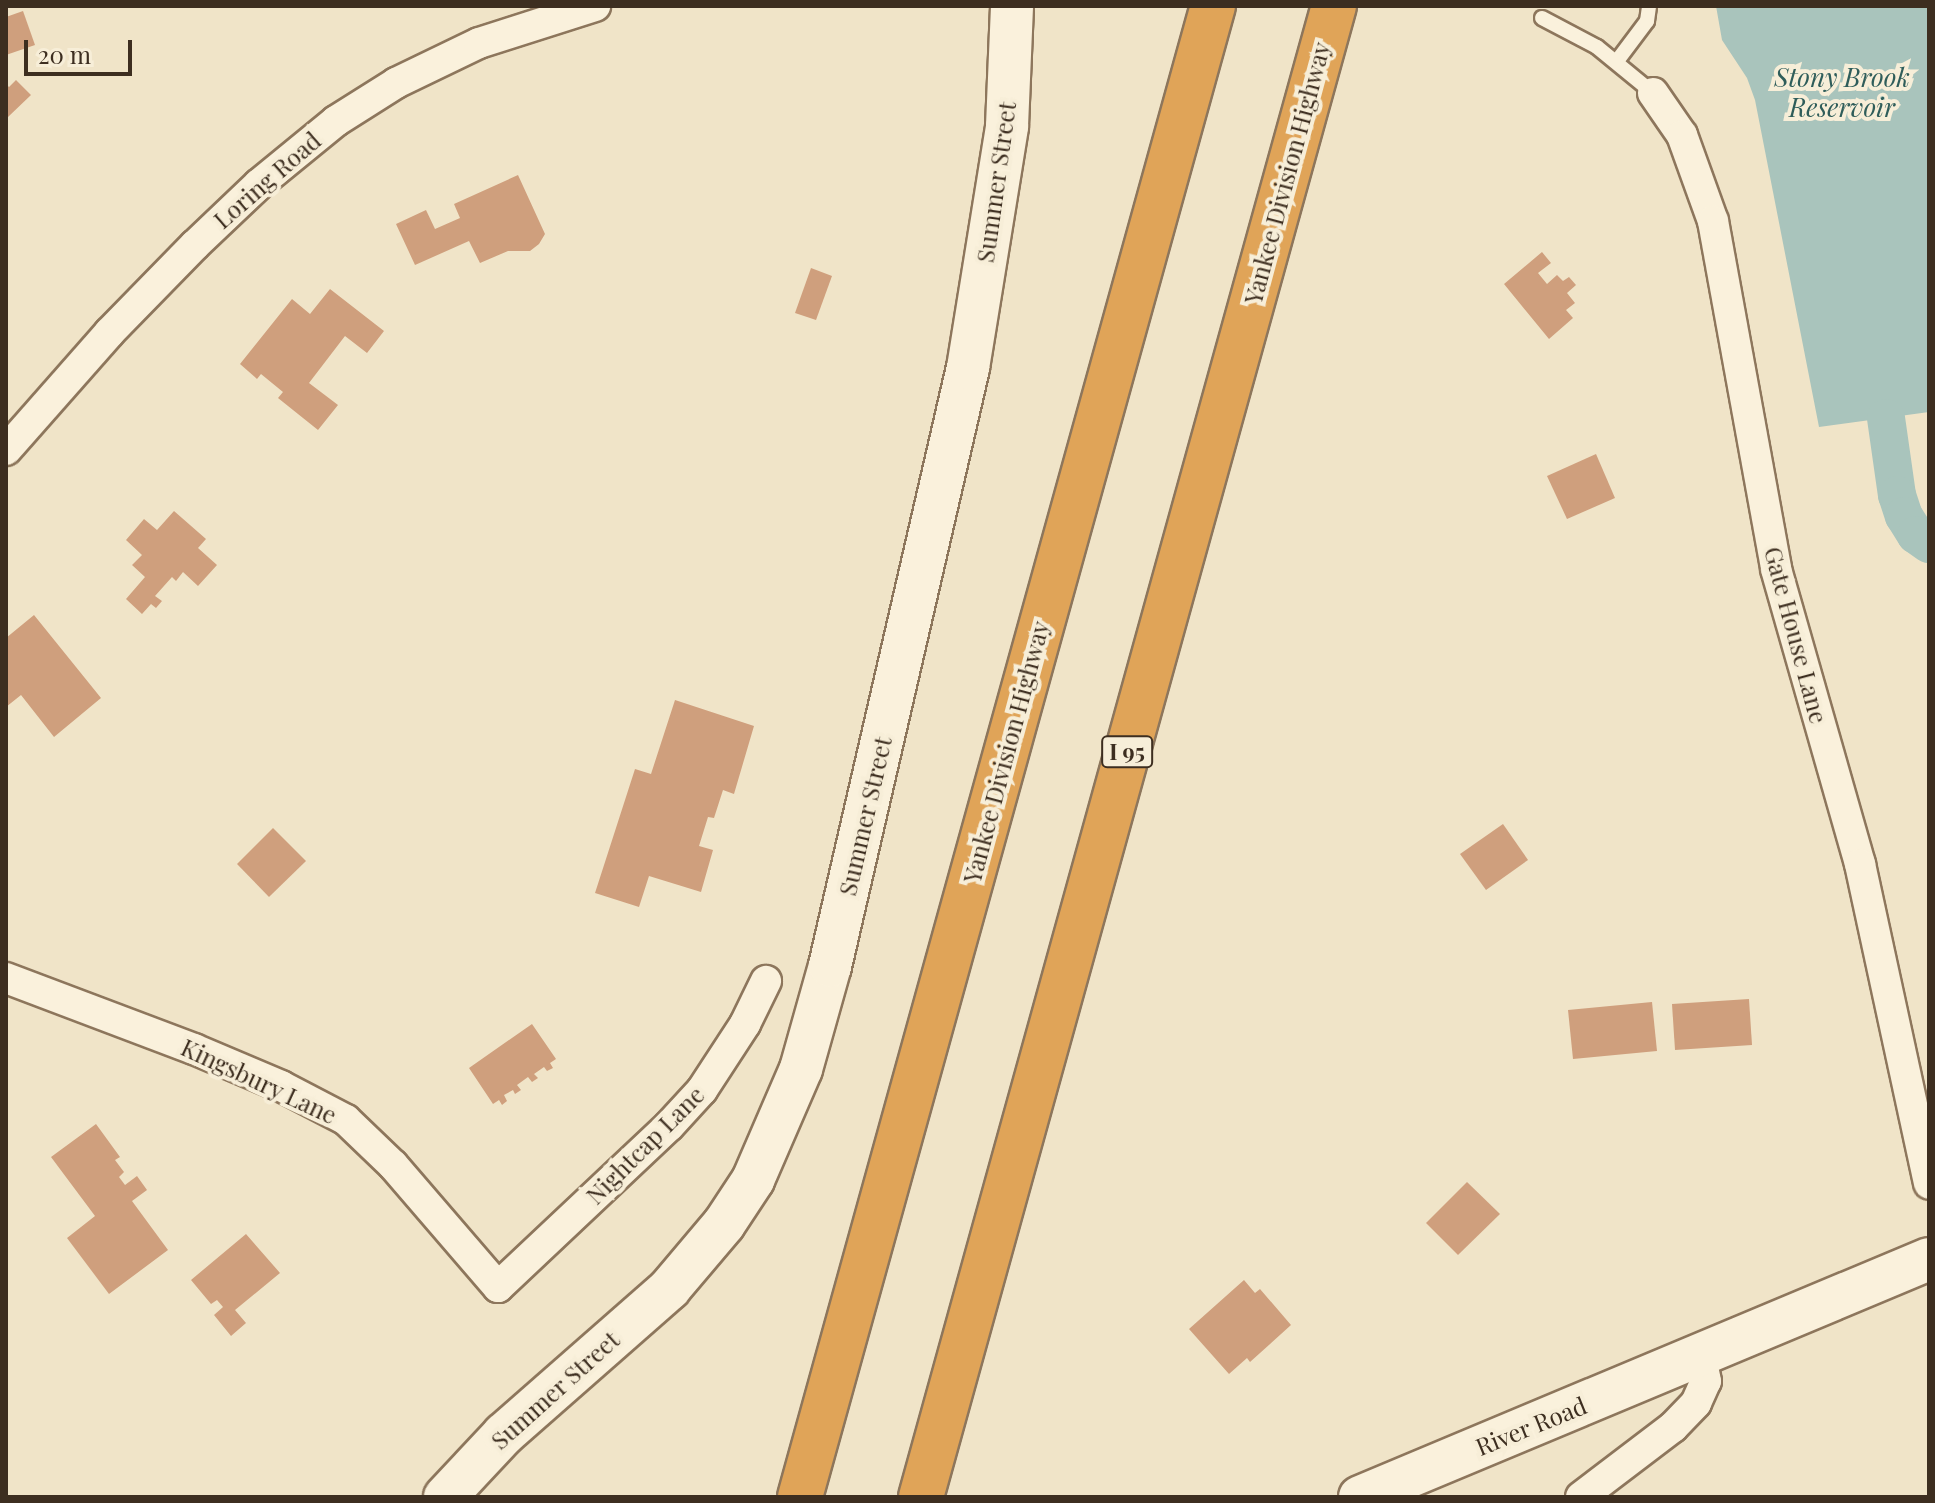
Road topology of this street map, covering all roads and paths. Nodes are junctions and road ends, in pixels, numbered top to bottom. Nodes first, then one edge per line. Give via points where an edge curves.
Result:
1 (595, 6) edge
2 (1012, 6) edge
3 (1213, 6) edge
4 (1334, 6) edge
5 (1649, 6) edge
6 (1542, 18) dead end
7 (1617, 61) junction
8 (1653, 93) joint
9 (6, 450) edge
10 (6, 978) edge
11 (766, 981) dead end
12 (1929, 1184) edge
13 (1929, 1259) edge
14 (498, 1287) joint
15 (1701, 1357) junction
16 (445, 1497) edge
17 (800, 1497) edge
18 (921, 1497) edge
19 (1360, 1497) edge
20 (1581, 1497) edge

1 - 9 street, Loring Road via 479,43 396,83 336,121 195,245
2 - 16 street, Summer Street via 1007,126 968,368 830,966 801,1069 753,1180 724,1224 669,1289 515,1424
3 - 17 highway, Yankee Division Highway
4 - 18 highway, Yankee Division Highway / I 95
5 - 7 lane via 1647,21
6 - 7 lane
7 - 8 lane
8 - 12 street, Gate House Lane via 1682,135 1713,221 1776,569 1860,864
10 - 14 street, Kingsbury Lane via 209,1055 346,1120 393,1165
11 - 14 street, Nightcap Lane via 702,1090
13 - 15 street, River Road
15 - 19 street, River Road
15 - 20 street via 1706,1381 1696,1403 1666,1433

